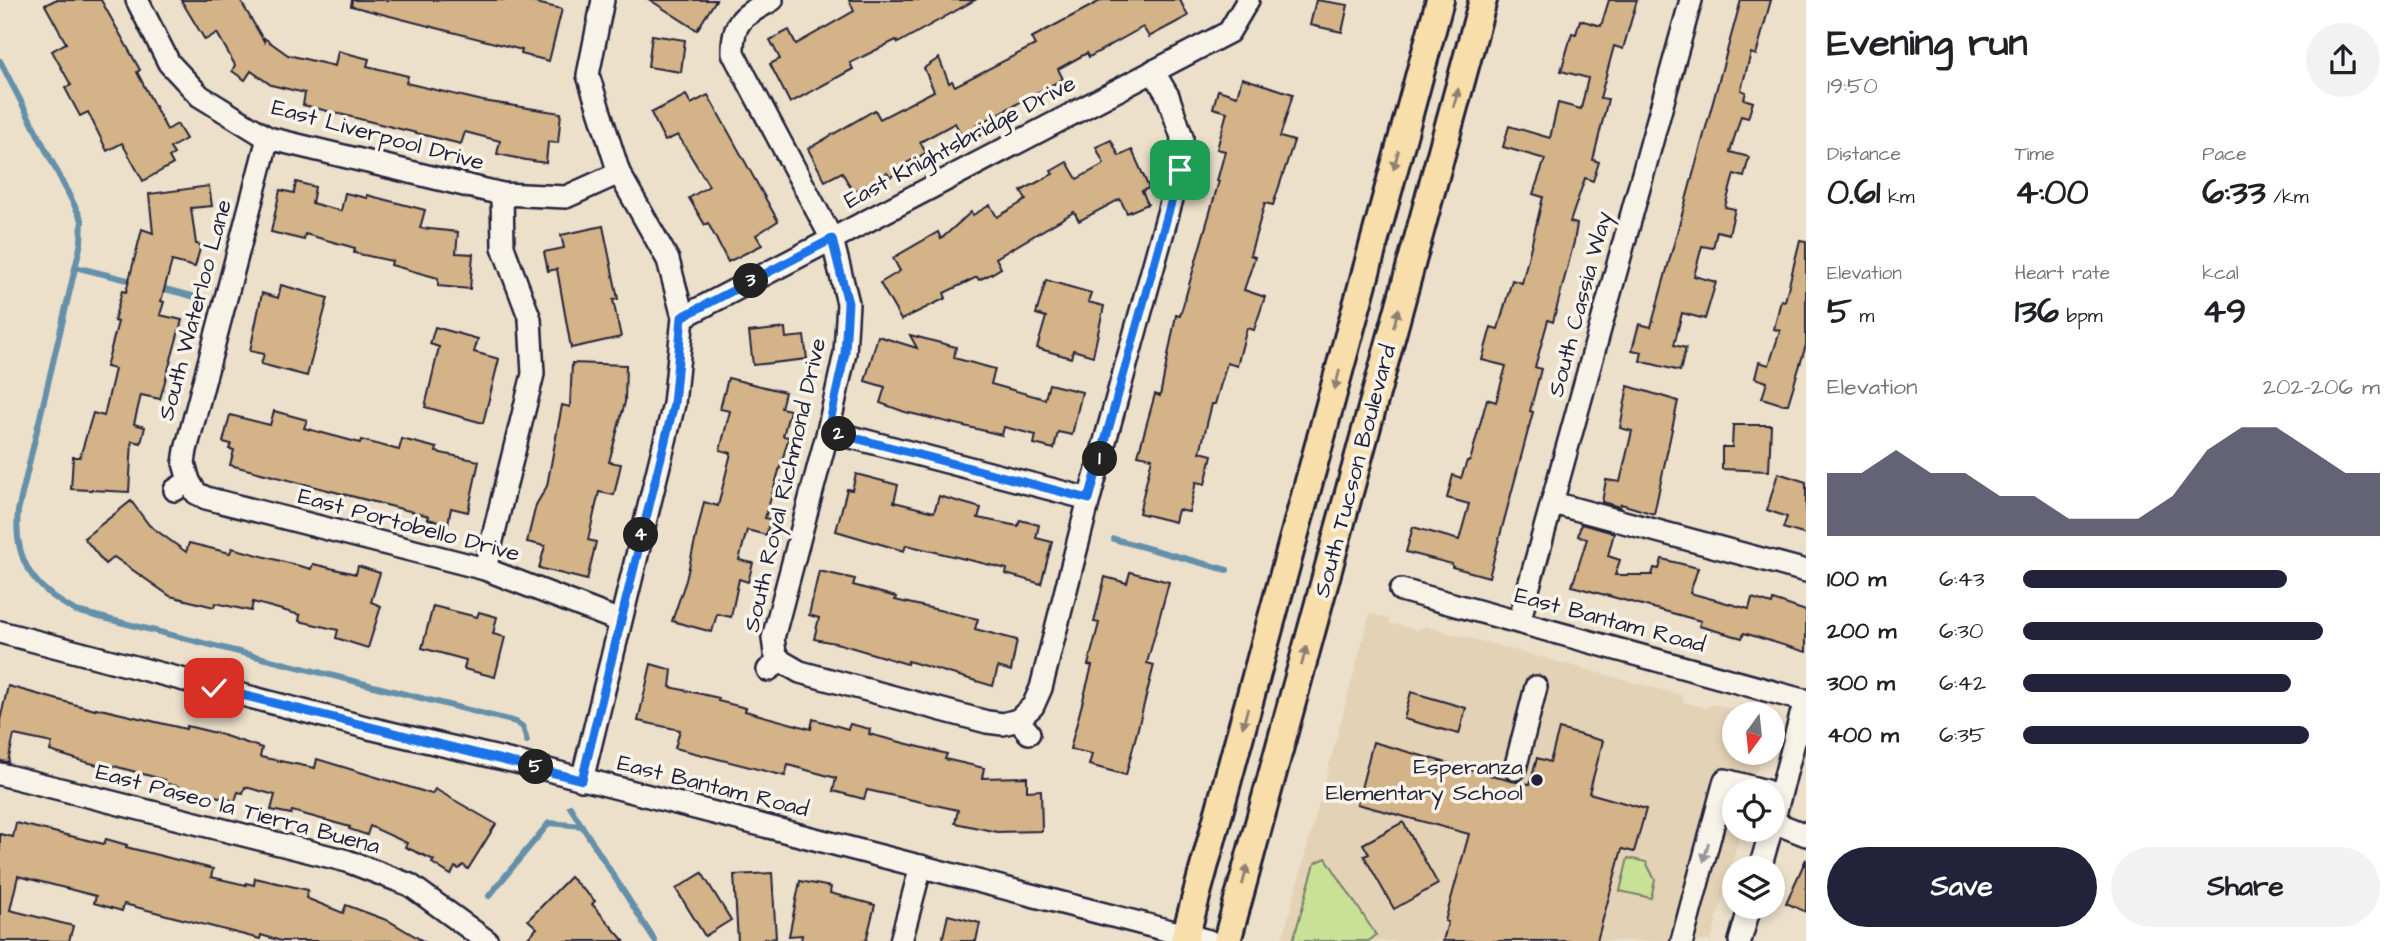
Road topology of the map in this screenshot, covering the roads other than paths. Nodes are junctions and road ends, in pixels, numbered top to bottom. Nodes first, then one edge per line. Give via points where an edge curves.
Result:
1 (137, 0) edge
2 (604, 0) edge
3 (772, 0) edge
4 (1248, 0) edge
5 (1440, 0) edge
6 (1483, 0) edge
7 (1691, 0) edge
8 (1153, 71) junction
9 (268, 138) junction
10 (619, 173) junction
11 (502, 194) junction
12 (832, 239) junction
13 (682, 317) junction
14 (828, 431) junction
15 (182, 485) joint
16 (1089, 499) junction
17 (1553, 503) junction
18 (485, 569) junction
19 (1806, 572) edge
20 (1401, 590) dead end
21 (620, 621) junction
22 (1519, 622) junction
23 (0, 632) edge
24 (1536, 687) dead end
25 (1805, 700) edge
26 (1515, 769) dead end
27 (0, 774) edge
28 (1778, 779) edge
29 (582, 780) junction
30 (1722, 791) edge
31 (1785, 827) edge
32 (1806, 835) edge
33 (921, 866) junction
34 (1748, 919) edge
35 (1193, 939) edge
36 (1746, 939) edge
37 (487, 941) edge
38 (901, 941) edge
39 (1227, 941) edge
40 (1682, 941) edge

1 - 9 street, East Liverpool Drive via 169,63 200,96
2 - 10 street via 588,75
3 - 12 street, South Royal Richmond Drive via 742,16 732,34 733,53
4 - 8 street, East Knightsbridge Drive via 1229,32
5 -> 35 main road, South Tucson Boulevard
39 -> 6 main road, South Tucson Boulevard
7 - 17 street, South Cassia Way
8 - 12 street, East Knightsbridge Drive
8 - 16 street via 1168,96 1182,137 1180,170
9 - 11 street, East Liverpool Drive
9 - 15 street, South Waterloo Lane via 186,450
10 - 11 street, East Liverpool Drive via 566,197
10 - 13 street via 668,260
11 - 18 street via 503,247 530,319 533,374
12 - 13 street, East Knightsbridge Drive
12 - 14 street, South Royal Richmond Drive via 848,303 845,353
13 - 21 street via 674,404
14 - 16 street
14 - 16 street, South Royal Richmond Drive via 773,638 775,666 987,722 1023,726 1033,706
15 - 18 street, East Portobello Drive via 206,498
17 - 19 street
17 - 22 street, South Cassia Way
18 - 21 street, East Portobello Drive
20 - 22 street, East Bantam Road
21 - 29 street
22 - 25 street, East Bantam Road
23 - 29 street, East Bantam Road
24 - 26 street
25 - 28 street
27 - 37 street, East Paseo la Tierra Buena via 347,861 410,885
29 - 33 street, East Bantam Road
30 -> 40 street
31 - 32 street
33 - 35 street, East Bantam Road
33 - 38 street
34 - 36 street

